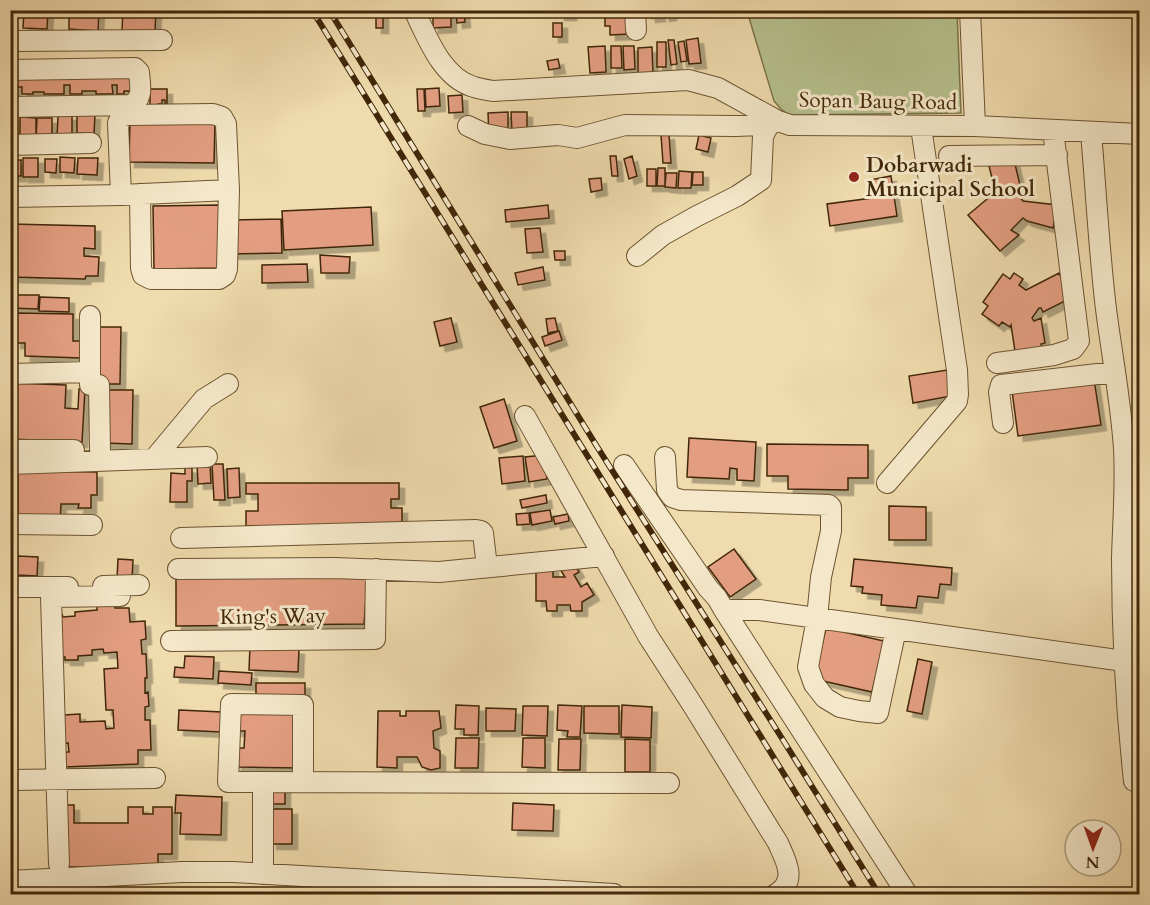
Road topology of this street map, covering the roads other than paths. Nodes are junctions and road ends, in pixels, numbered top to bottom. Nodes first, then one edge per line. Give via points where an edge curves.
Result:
1 (414, 10) edge
2 (635, 10) edge
3 (970, 10) edge
4 (636, 30) dead end
5 (162, 40) dead end
6 (10, 41) edge
7 (10, 70) edge
8 (10, 106) edge
9 (774, 122) junction
10 (468, 126) dead end
11 (921, 126) junction
12 (975, 126) junction
13 (1053, 130) junction
14 (1092, 132) junction
15 (1140, 134) edge
16 (92, 143) dead end
17 (10, 145) edge
18 (1057, 155) junction
19 (949, 156) dead end
20 (229, 190) junction
21 (130, 194) junction
22 (10, 197) edge
23 (636, 256) dead end
24 (90, 315) dead end
25 (997, 363) dead end
26 (90, 372) junction
27 (1115, 372) junction
28 (10, 374) edge
29 (228, 384) dead end
30 (525, 416) dead end
31 (1003, 423) dead end
32 (1131, 430) edge
33 (125, 449) dead end
34 (10, 450) edge
35 (100, 450) junction
36 (1132, 450) edge
37 (207, 457) dead end
38 (664, 457) dead end
39 (154, 459) junction
40 (10, 464) edge
41 (624, 465) dead end
42 (887, 483) dead end
43 (10, 524) edge
44 (92, 525) dead end
45 (181, 538) dead end
46 (604, 556) junction
47 (486, 567) junction
48 (178, 569) dead end
49 (376, 569) junction
50 (139, 585) dead end
51 (10, 587) edge
52 (120, 596) dead end
53 (724, 610) junction
54 (817, 618) junction
55 (896, 629) junction
56 (171, 641) dead end
57 (1132, 662) edge
58 (155, 778) dead end
59 (10, 780) edge
60 (57, 781) junction
61 (1134, 781) dead end
62 (263, 782) junction
63 (303, 782) junction
64 (669, 783) dead end
65 (58, 864) dead end
66 (263, 874) junction
67 (11, 880) edge
68 (11, 894) edge
69 (614, 894) edge
70 (776, 894) edge
71 (907, 894) edge

1 - 9 street, Sopan Baug Road via 437,56 452,74 472,87 493,91 688,80 718,88
2 - 4 street
3 - 12 street
5 - 6 street
7 - 8 street via 135,68 140,72 140,98 131,105
9 - 10 street via 736,126 625,125 577,138 558,135 510,139
9 - 11 street, Sopan Baug Road
9 - 23 street via 763,136 761,180 663,235
11 - 12 street, Sopan Baug Road
11 - 42 street via 958,394 957,401
12 - 13 street, Sopan Baug Road
13 - 14 street, Sopan Baug Road
13 - 18 street
14 - 15 street, Sopan Baug Road
14 - 27 street
16 - 17 street
18 - 19 street
18 - 25 street via 1079,341 1073,349 1054,355
20 - 21 street
20 - 21 street via 227,269 219,279 151,279 143,275
20 - 21 street via 226,124 222,117 128,115 118,123
21 - 22 street
24 - 26 street
26 - 28 street
26 - 35 street via 90,385 99,385
27 - 31 street via 1001,385
27 - 32 street
29 - 39 street via 204,399
30 - 46 street
32 - 36 street
33 - 35 street
34 - 35 street
36 - 57 street via 1122,557
37 - 39 street
38 - 54 street via 667,490 681,500 829,505 831,531
39 - 40 street
41 - 53 street
43 - 44 street
45 - 47 street via 476,530 483,533
46 - 47 street
46 - 70 street via 648,636 778,843 788,864 789,877
47 - 49 street via 439,572
48 - 49 street
49 - 56 street, King's Way via 375,639
50 - 51 street
52 - 60 street via 51,597
53 - 54 street
53 - 71 street
54 - 55 street
54 - 55 street via 808,667 814,684 825,698 840,707 859,711 878,713
55 - 57 street
57 - 61 street
58 - 60 street
59 - 60 street
60 - 65 street
62 - 63 street
62 - 63 street via 228,782 231,704 303,705
62 - 66 street
63 - 64 street
66 - 67 street via 182,872
66 - 69 street
67 - 68 street

